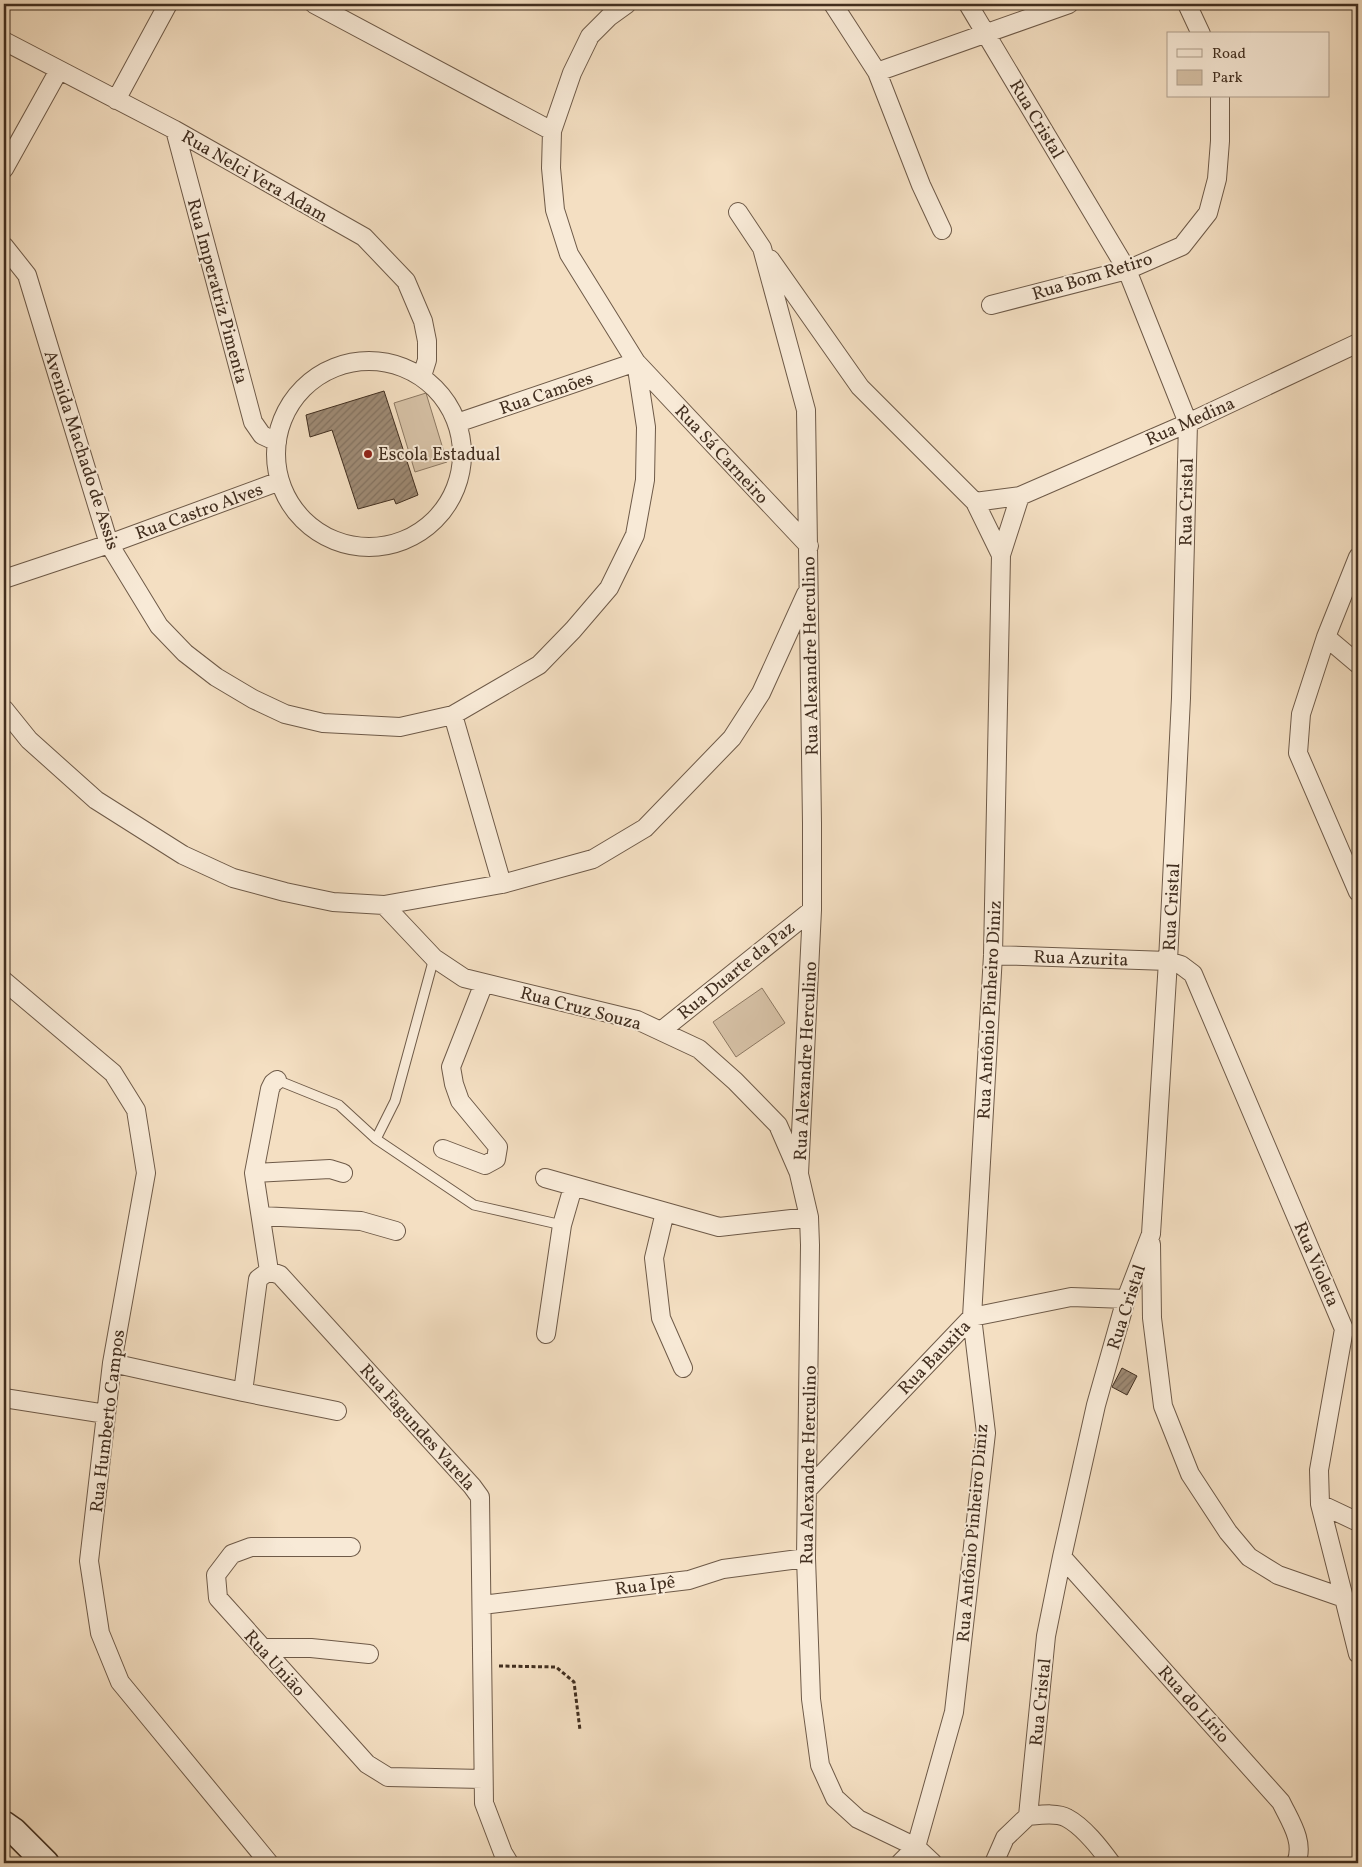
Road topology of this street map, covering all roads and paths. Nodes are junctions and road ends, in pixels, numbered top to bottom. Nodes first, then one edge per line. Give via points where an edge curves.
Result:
1 (168, 4) edge
2 (314, 4) edge
3 (627, 4) edge
4 (833, 4) edge
5 (968, 4) edge
6 (1069, 4) edge
7 (1187, 4) edge
8 (1200, 32) edge
9 (986, 33) junction
10 (4, 41) edge
11 (59, 70) junction
12 (877, 72) junction
13 (1220, 98) edge
14 (116, 100) junction
15 (175, 130) junction
16 (552, 130) junction
17 (4, 169) edge
18 (738, 212) dead end
19 (942, 230) dead end
20 (4, 246) edge
21 (762, 248) junction
22 (1127, 270) junction
23 (992, 305) dead end
24 (1358, 343) edge
25 (636, 362) junction
26 (422, 376) junction
27 (457, 423) junction
28 (1188, 423) junction
29 (277, 442) junction
30 (280, 481) junction
31 (1020, 496) junction
32 (975, 502) junction
33 (109, 544) junction
34 (809, 546) junction
35 (1001, 555) junction
36 (1358, 557) edge
37 (4, 579) edge
38 (809, 588) junction
39 (1326, 637) junction
40 (1358, 664) edge
41 (4, 709) edge
42 (453, 715) junction
43 (502, 884) junction
44 (1358, 892) edge
45 (384, 905) junction
46 (812, 910) junction
47 (993, 955) junction
48 (434, 958) junction
49 (1168, 961) junction
50 (4, 981) edge
51 (484, 983) junction
52 (660, 1031) junction
53 (277, 1080) joint
54 (376, 1139) junction
55 (443, 1149) dead end
56 (254, 1172) junction
57 (343, 1173) dead end
58 (799, 1174) junction
59 (545, 1178) dead end
60 (573, 1186) junction
61 (665, 1212) junction
62 (261, 1216) junction
63 (809, 1217) junction
64 (562, 1225) junction
65 (396, 1231) dead end
66 (1151, 1234) junction
67 (269, 1271) junction
68 (1126, 1298) junction
69 (972, 1317) junction
70 (1351, 1330) edge
71 (546, 1334) dead end
72 (112, 1363) junction
73 (683, 1368) dead end
74 (243, 1392) junction
75 (4, 1398) edge
76 (337, 1411) dead end
77 (106, 1414) junction
78 (808, 1488) junction
79 (1320, 1504) junction
80 (1358, 1522) edge
81 (351, 1548) dead end
82 (1062, 1557) junction
83 (806, 1558) junction
84 (1344, 1598) junction
85 (482, 1605) junction
86 (262, 1648) junction
87 (369, 1654) dead end
88 (1358, 1654) edge
89 (483, 1666) junction
90 (580, 1730) dead end
91 (483, 1779) junction
92 (1028, 1816) junction
93 (4, 1824) edge
94 (916, 1847) junction
95 (46, 1863) edge
96 (269, 1863) edge
97 (509, 1863) edge
98 (900, 1863) edge
99 (933, 1863) edge
100 (994, 1863) edge
101 (1111, 1863) edge
102 (1296, 1863) edge

1 - 14 street
2 - 16 street
3 - 16 street, Avenida Machado de Assis via 590,36 572,73
4 - 12 street
5 - 9 street, Rua Cristal
6 - 9 street
7 - 8 street
9 - 12 street
9 - 22 street, Rua Cristal
10 - 11 street, Rua Nelci Vera Adam
11 - 14 street, Rua Nelci Vera Adam
11 - 17 street
12 - 19 street
13 - 22 street, Rua Bom Retiro via 1217,179 1208,213 1182,246
14 - 15 street, Rua Nelci Vera Adam
15 - 26 street, Rua Nelci Vera Adam via 364,237 406,281 423,321 427,360
15 - 29 street, Rua Imperatriz Pimenta via 253,422 262,435
16 - 25 street, Avenida Machado de Assis via 555,210 569,254
18 - 21 street, Rua Alexandre Herculino
20 - 33 street, Avenida Machado de Assis via 27,275
21 - 32 street, Rua Antônio Pinheiro Diniz via 860,387
21 - 34 street, Rua Alexandre Herculino via 806,410
22 - 23 street, Rua Bom Retiro
22 - 28 street, Rua Cristal
24 - 28 street, Rua Medina
25 - 27 street, Rua Camões
25 - 34 street, Rua Sá Carneiro
25 - 42 street, Avenida Machado de Assis via 646,428 644,480 635,535 609,588 539,665
26 - 27 street via 443,397
26 - 29 street via 385,362 362,360 331,368 305,386 286,411
27 - 30 street via 462,450 459,476 449,501 432,522 410,538 385,546 358,547 332,540 309,526 292,505
28 - 31 street, Rua Medina
28 - 49 street, Rua Cristal via 1182,698
29 - 30 street
30 - 33 street, Rua Castro Alves
31 - 32 street, Rua Medina
31 - 35 street
32 - 35 street, Rua Antônio Pinheiro Diniz
33 - 37 street, Rua Castro Alves
33 - 42 street, Avenida Machado de Assis via 159,626 185,653 216,677 253,699 285,714 323,723 400,726
34 - 38 street, Rua Alexandre Herculino
35 - 47 street, Rua Antônio Pinheiro Diniz
36 - 39 street
38 - 43 street via 761,692 732,738 646,828 593,859
38 - 46 street, Rua Alexandre Herculino
39 - 40 street
39 - 44 street via 1300,714 1298,753
41 - 45 street via 29,740 96,800 184,855 233,878 285,892 333,902
42 - 43 street
43 - 45 street
45 - 48 street, Rua Cruz Souza
46 - 52 street, Rua Duarte da Paz
46 - 58 street, Rua Alexandre Herculino
47 - 49 street, Rua Azurita
47 - 69 street, Rua Antônio Pinheiro Diniz
48 - 51 street, Rua Cruz Souza via 464,978
48 - 54 lane via 395,1101
49 - 66 street, Rua Cristal
49 - 70 street, Rua Violeta via 1193,974
50 - 72 street, Rua Humberto Campos via 113,1073 136,1110 146,1173
51 - 52 street, Rua Cruz Souza via 637,1020
51 - 55 street via 452,1067 460,1101 498,1147 496,1160 485,1165
52 - 58 street, Rua Cruz Souza via 699,1049 778,1125
53 - 54 lane via 339,1105
53 - 56 street via 270,1089
54 - 64 lane via 474,1205
56 - 57 street via 330,1169
56 - 62 street
58 - 63 street, Rua Alexandre Herculino
59 - 60 street
60 - 61 street
60 - 64 street
61 - 63 street via 719,1227
61 - 73 street via 654,1258 655,1268 661,1318
62 - 65 street via 361,1221
62 - 67 street
63 - 78 street, Rua Alexandre Herculino
64 - 71 street
66 - 68 street, Rua Cristal
66 - 84 street via 1152,1318 1163,1406 1190,1474 1228,1532 1249,1557 1278,1575
67 - 74 street via 258,1279
67 - 85 street, Rua Fagundes Varela via 280,1275 480,1497
68 - 69 street, Rua Bauxita via 1071,1297
68 - 82 street, Rua Cristal via 1096,1405
69 - 78 street, Rua Bauxita
69 - 94 street, Rua Antônio Pinheiro Diniz via 986,1433 954,1712
70 - 79 street, Rua Violeta via 1319,1470
72 - 74 street
72 - 77 street, Rua Humberto Campos
74 - 76 street
75 - 77 street
77 - 96 street, Rua Humberto Campos via 89,1561 100,1633 120,1682
78 - 83 street, Rua Alexandre Herculino
79 - 80 street
79 - 84 street, Rua Violeta
81 - 86 street, Rua União via 251,1547 232,1554 216,1575 218,1598
82 - 92 street, Rua Cristal via 1046,1636
82 - 102 street, Rua do Lírio via 1281,1802 1297,1835 1299,1856
83 - 85 street, Rua Ipê via 723,1569 690,1580
83 - 94 street, Rua Alexandre Herculino via 811,1698 820,1765 835,1798 858,1819
84 - 88 street, Rua Violeta
85 - 89 street, Rua Fagundes Varela
86 - 87 street via 311,1648
86 - 91 street, Rua União via 367,1764 388,1777
89 - 90 path via 556,1667 574,1682
89 - 91 street, Rua Fagundes Varela
91 - 97 street, Rua Fagundes Varela via 484,1803
92 - 100 street via 1005,1838
92 - 101 street via 1066,1817 1094,1841
93 - 95 street
94 - 98 street
94 - 99 street, Rua Alexandre Herculino

